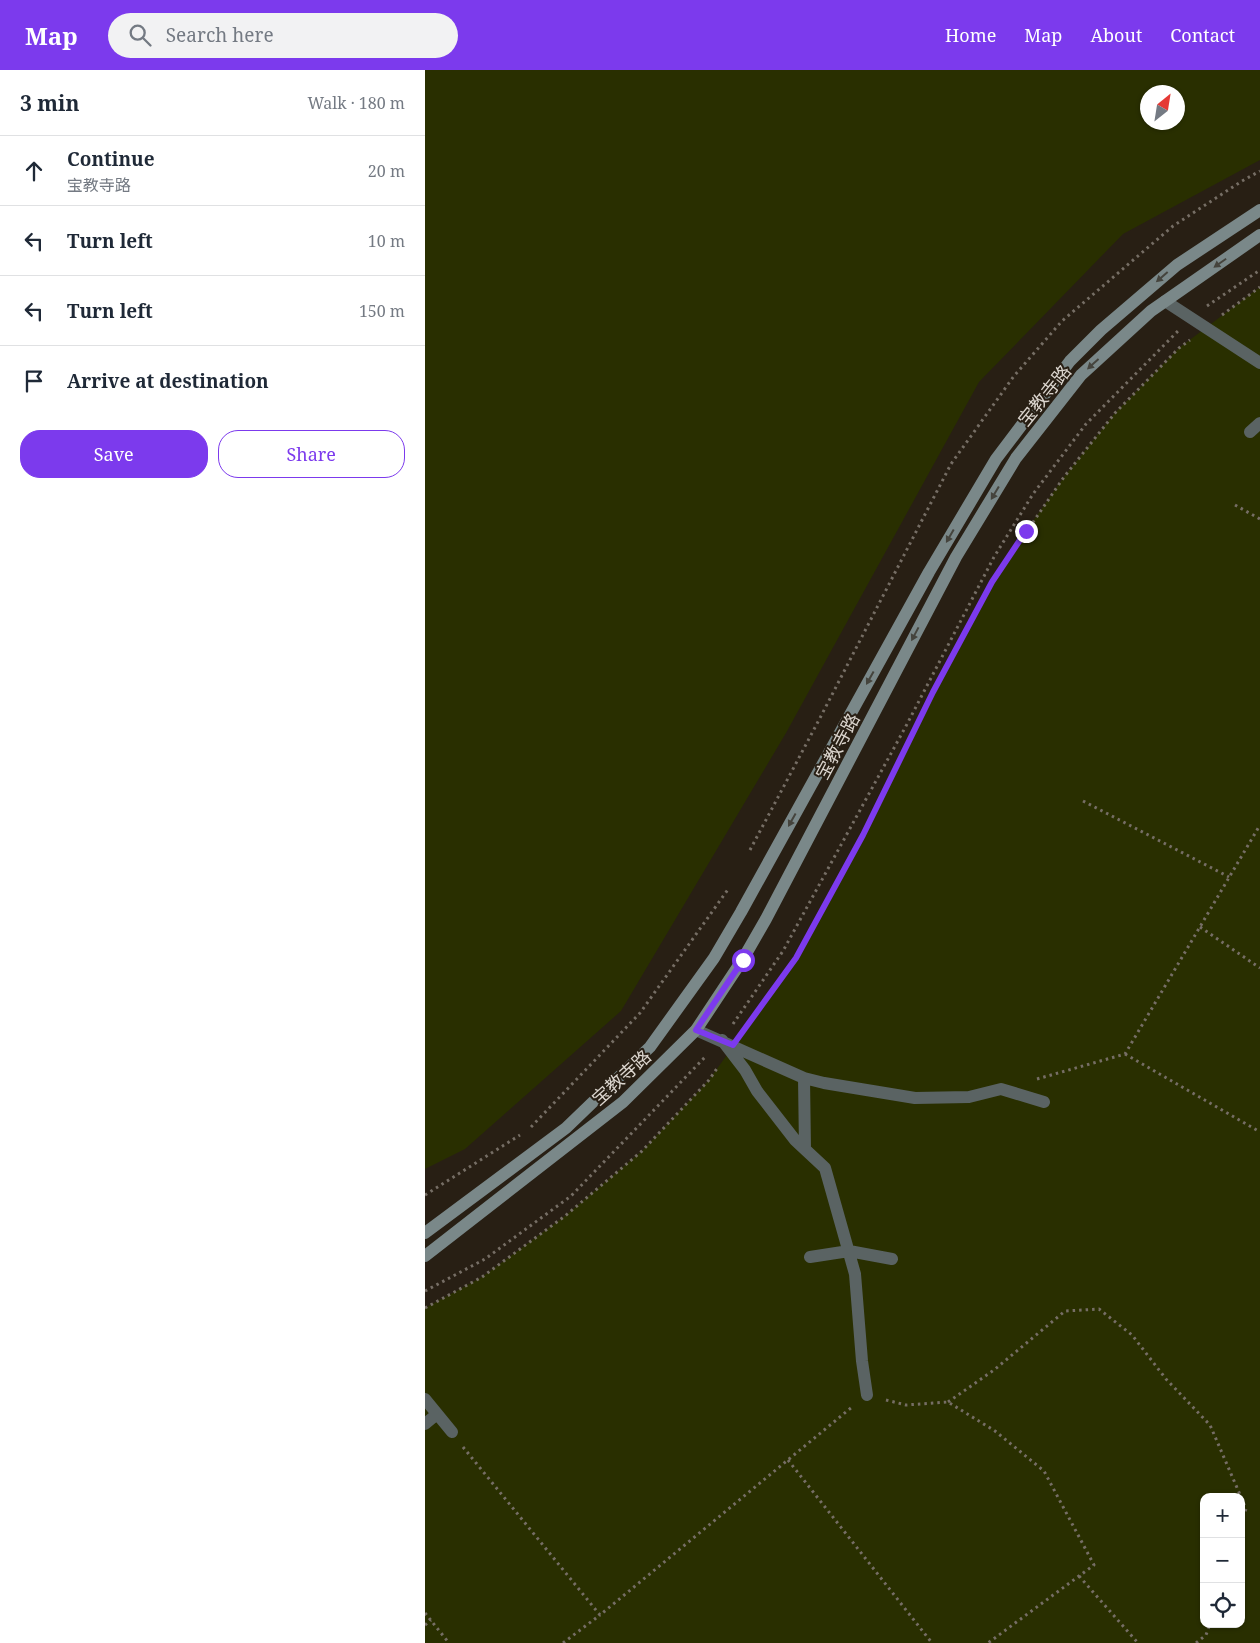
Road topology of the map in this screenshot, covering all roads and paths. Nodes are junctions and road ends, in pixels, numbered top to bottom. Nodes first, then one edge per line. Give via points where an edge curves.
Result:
1 (1260, 171) edge
2 (1260, 210) edge
3 (1260, 235) edge
4 (1260, 287) edge
5 (1165, 301) junction
6 (1206, 327) junction
7 (1260, 363) edge
8 (1235, 505) dead end
9 (1260, 519) edge
10 (1083, 801) dead end
11 (1260, 825) edge
12 (750, 850) dead end
13 (1229, 878) junction
14 (731, 885) dead end
15 (1200, 927) junction
16 (1260, 968) edge
17 (696, 1030) junction
18 (728, 1045) junction
19 (1125, 1054) junction
20 (805, 1078) junction
21 (1001, 1089) junction
22 (1044, 1102) dead end
23 (529, 1130) dead end
24 (1260, 1132) edge
25 (521, 1134) dead end
26 (805, 1149) junction
27 (425, 1195) edge
28 (425, 1233) edge
29 (849, 1251) junction
30 (425, 1256) edge
31 (810, 1257) dead end
32 (892, 1259) dead end
33 (425, 1308) edge
34 (867, 1395) junction
35 (425, 1399) edge
36 (948, 1402) junction
37 (437, 1414) junction
38 (425, 1424) edge
39 (452, 1432) joint
40 (788, 1460) junction
41 (1239, 1493) edge
42 (1079, 1576) junction
43 (425, 1613) edge
44 (600, 1615) junction
45 (431, 1620) junction
46 (425, 1625) edge
47 (1209, 1628) edge
48 (449, 1643) edge
49 (563, 1643) edge
50 (932, 1643) edge
51 (987, 1643) edge
52 (1138, 1643) edge
53 (1196, 1643) edge

1 - 12 path via 1173,226 1062,321 1014,376 951,464
2 -> 28 street, 宝教寺路 via 1177,265 1101,330 1070,361 996,459 714,958 650,1047 566,1128
3 -> 5 street, 宝教寺路
4 - 6 path
5 - 6 lane
5 -> 17 street, 宝教寺路 via 1081,375 1016,458 956,557 766,919
6 - 7 lane
6 - 18 path via 1179,348 1115,413 1064,477 992,582 933,692 863,835 796,958
8 - 9 path
10 - 13 path
11 - 13 path
13 - 15 path
14 - 23 path via 640,1013
15 - 16 path
15 - 19 path
17 - 18 lane
17 - 30 street, 宝教寺路 via 623,1102
18 - 20 lane
18 - 26 lane via 757,1091
18 - 33 path via 709,1080 634,1158 565,1216 482,1277
19 - 21 path
19 - 24 path
20 - 21 lane via 915,1098 969,1097
20 - 26 lane
21 - 22 lane
25 - 27 path
26 - 29 lane via 825,1168
29 - 31 lane
29 - 32 lane
29 - 34 lane via 855,1274 861,1361
34 - 36 path via 906,1405
34 - 40 path
35 - 37 lane
36 - 41 path via 994,1370 1065,1311 1099,1309 1132,1334 1166,1378 1210,1425
36 - 42 path via 995,1431 1044,1471 1094,1565
37 - 38 lane
37 - 39 lane
39 - 44 path
40 - 44 path
40 - 50 path
42 - 51 path
42 - 52 path
43 - 45 path
44 - 49 path
45 - 46 path
45 - 48 path
47 - 53 path via 1206,1635

